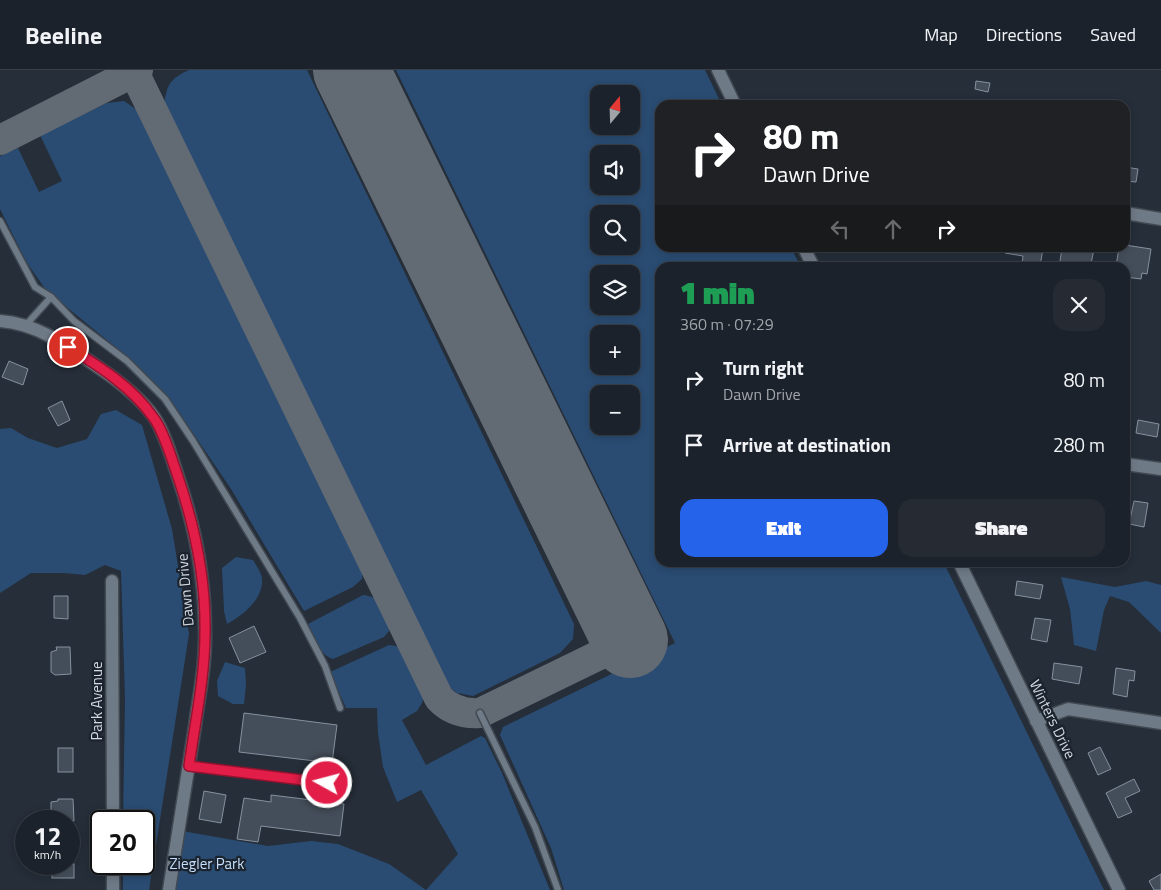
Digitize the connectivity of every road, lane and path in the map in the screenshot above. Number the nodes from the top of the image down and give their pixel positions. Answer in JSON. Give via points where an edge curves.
{"nodes":[{"id":1,"x":718,"y":70,"type":"edge"},
{"id":2,"x":733,"y":100,"type":"edge"},
{"id":3,"x":1130,"y":214,"type":"edge"},
{"id":4,"x":1161,"y":219,"type":"edge"},
{"id":5,"x":0,"y":221,"type":"edge"},
{"id":6,"x":51,"y":297,"type":"junction"},
{"id":7,"x":0,"y":321,"type":"edge"},
{"id":8,"x":25,"y":326,"type":"junction"},
{"id":9,"x":1130,"y":465,"type":"edge"},
{"id":10,"x":1161,"y":469,"type":"edge"},
{"id":11,"x":961,"y":567,"type":"edge"},
{"id":12,"x":112,"y":581,"type":"dead end"},
{"id":13,"x":340,"y":708,"type":"dead end"},
{"id":14,"x":480,"y":713,"type":"dead end"},
{"id":15,"x":1036,"y":721,"type":"junction"},
{"id":16,"x":1161,"y":723,"type":"edge"},
{"id":17,"x":189,"y":766,"type":"junction"},
{"id":18,"x":327,"y":783,"type":"dead end"},
{"id":19,"x":113,"y":810,"type":"edge"},
{"id":20,"x":113,"y":875,"type":"edge"},
{"id":21,"x":113,"y":890,"type":"edge"},
{"id":22,"x":169,"y":890,"type":"edge"},
{"id":23,"x":558,"y":890,"type":"edge"},
{"id":24,"x":1119,"y":890,"type":"edge"}],
"edges":[{"from":1,"to":2,"type":"street"},
{"from":3,"to":4,"type":"street"},
{"from":5,"to":6,"type":"lane","via":[[35,287]]},
{"from":6,"to":8,"type":"lane"},
{"from":6,"to":13,"type":"lane","via":[[74,321],[127,361],[165,399],[300,618],[325,666]]},
{"from":7,"to":8,"type":"street","name":"Dawn Drive"},
{"from":8,"to":17,"type":"street","name":"Dawn Drive","via":[[84,357],[134,396],[154,418],[170,454],[196,541],[203,588],[203,671]]},
{"from":9,"to":10,"type":"street"},
{"from":11,"to":15,"type":"street","name":"Winters Drive"},
{"from":12,"to":19,"type":"street","name":"Park Avenue"},
{"from":14,"to":23,"type":"lane","via":[[534,827]]},
{"from":15,"to":16,"type":"street","via":[[1068,710]]},
{"from":15,"to":24,"type":"street","name":"Winters Drive"},
{"from":17,"to":18,"type":"lane"},
{"from":17,"to":22,"type":"street","name":"Dawn Drive"},
{"from":20,"to":21,"type":"street"}]}
